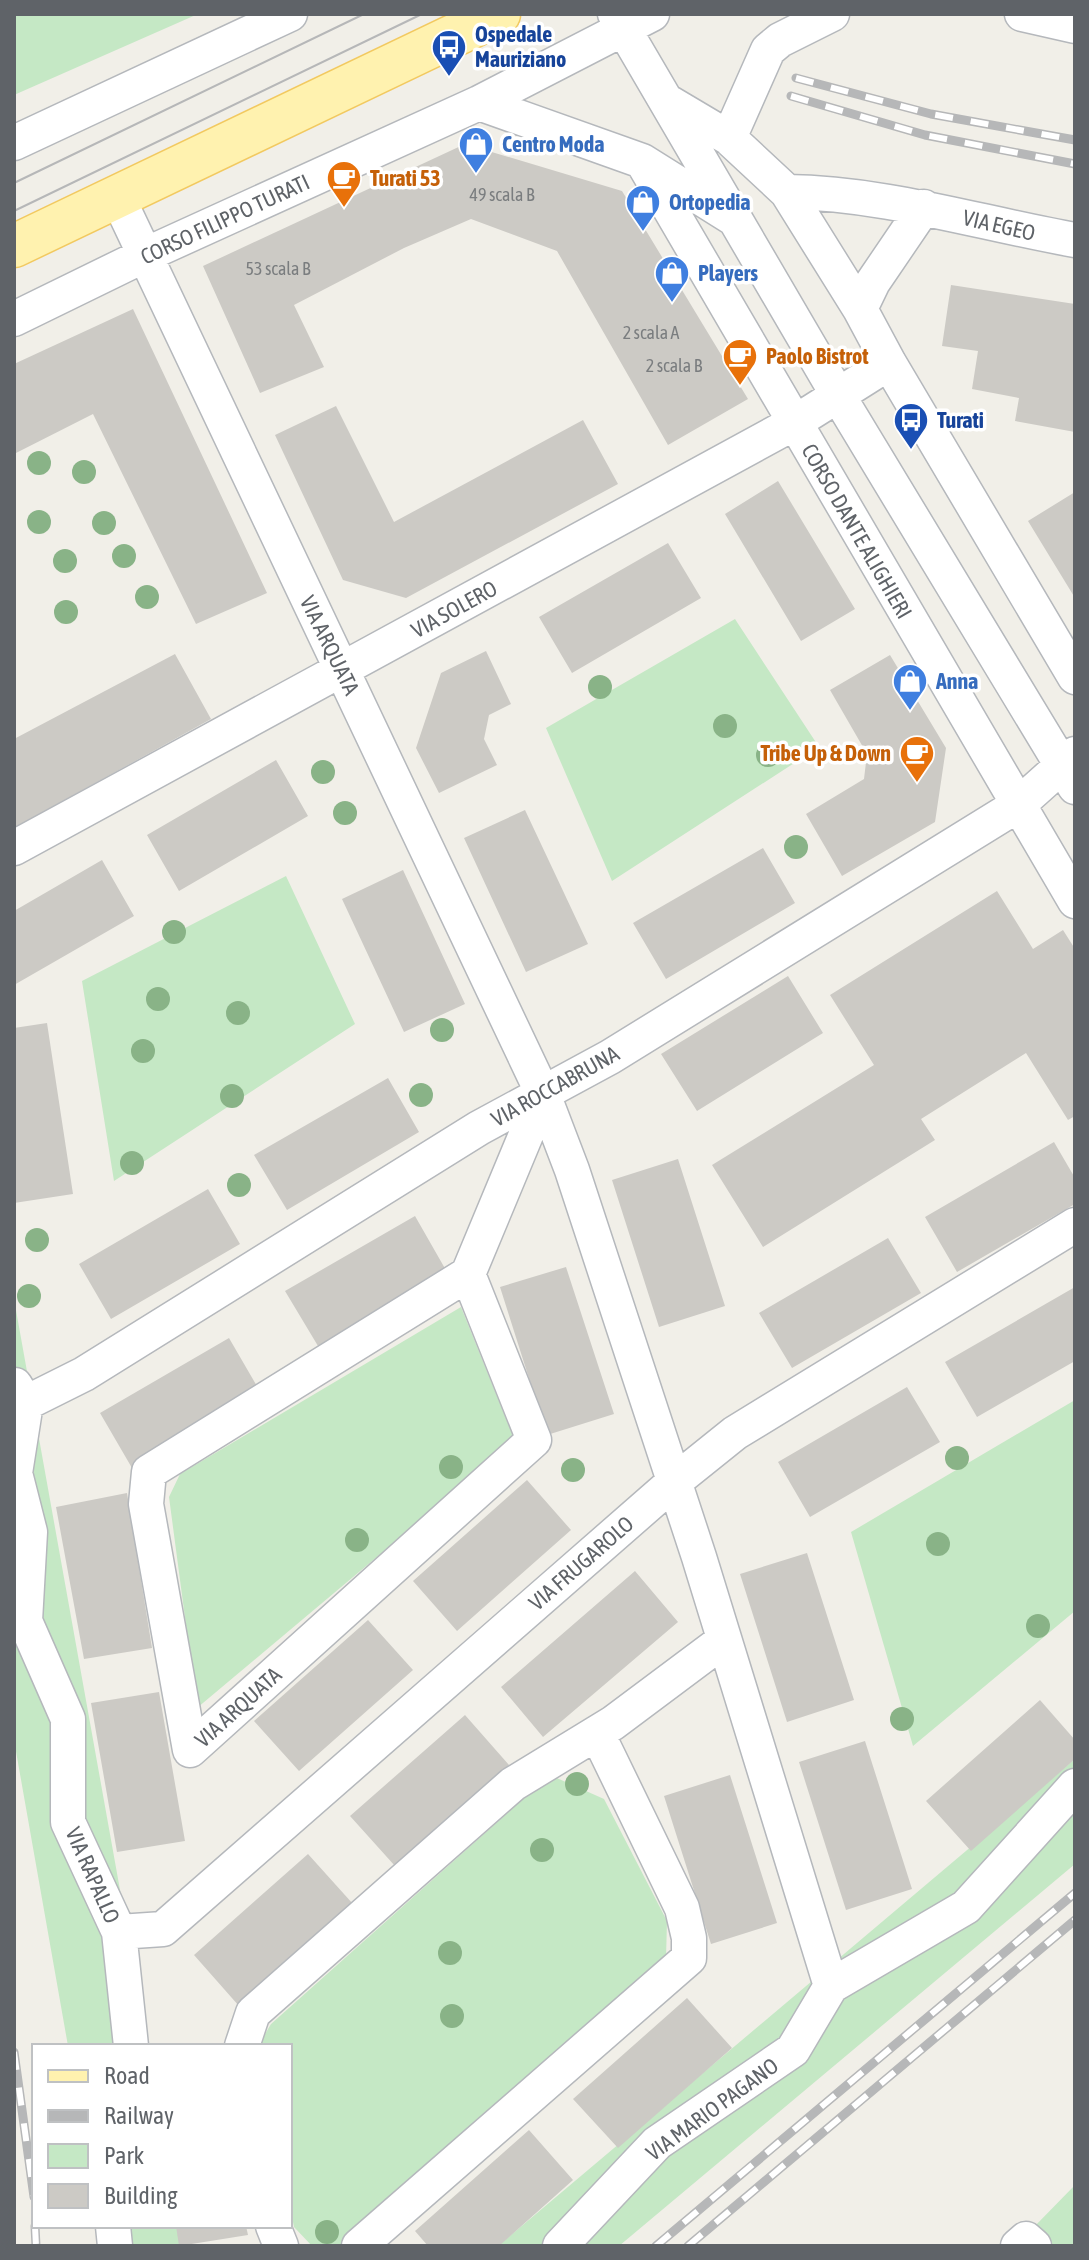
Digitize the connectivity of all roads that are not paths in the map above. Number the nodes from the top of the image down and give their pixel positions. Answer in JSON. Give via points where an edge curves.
{"nodes":[{"id":1,"x":290,"y":14,"type":"edge"},
{"id":2,"x":499,"y":14,"type":"edge"},
{"id":3,"x":832,"y":14,"type":"edge"},
{"id":4,"x":1022,"y":14,"type":"edge"},
{"id":5,"x":630,"y":19,"type":"edge"},
{"id":6,"x":1075,"y":26,"type":"edge"},
{"id":7,"x":666,"y":101,"type":"junction"},
{"id":8,"x":479,"y":103,"type":"junction"},
{"id":9,"x":729,"y":138,"type":"junction"},
{"id":10,"x":14,"y":143,"type":"edge"},
{"id":11,"x":642,"y":161,"type":"junction"},
{"id":12,"x":676,"y":182,"type":"junction"},
{"id":13,"x":787,"y":192,"type":"junction"},
{"id":14,"x":117,"y":196,"type":"junction"},
{"id":15,"x":924,"y":207,"type":"junction"},
{"id":16,"x":736,"y":220,"type":"junction"},
{"id":17,"x":682,"y":231,"type":"junction"},
{"id":18,"x":1075,"y":240,"type":"edge"},
{"id":19,"x":14,"y":246,"type":"edge"},
{"id":20,"x":145,"y":255,"type":"junction"},
{"id":21,"x":860,"y":309,"type":"junction"},
{"id":22,"x":14,"y":319,"type":"edge"},
{"id":23,"x":889,"y":363,"type":"junction"},
{"id":24,"x":839,"y":397,"type":"junction"},
{"id":25,"x":794,"y":423,"type":"junction"},
{"id":26,"x":343,"y":671,"type":"junction"},
{"id":27,"x":1075,"y":677,"type":"edge"},
{"id":28,"x":1071,"y":769,"type":"edge"},
{"id":29,"x":1018,"y":805,"type":"junction"},
{"id":30,"x":14,"y":848,"type":"edge"},
{"id":31,"x":1075,"y":901,"type":"edge"},
{"id":32,"x":543,"y":1094,"type":"junction"},
{"id":33,"x":1075,"y":1225,"type":"edge"},
{"id":34,"x":468,"y":1274,"type":"junction"},
{"id":35,"x":20,"y":1393,"type":"edge"},
{"id":36,"x":674,"y":1482,"type":"junction"},
{"id":37,"x":724,"y":1640,"type":"junction"},
{"id":38,"x":597,"y":1733,"type":"junction"},
{"id":39,"x":1075,"y":1786,"type":"edge"},
{"id":40,"x":119,"y":1932,"type":"junction"},
{"id":41,"x":831,"y":1986,"type":"junction"},
{"id":42,"x":131,"y":2044,"type":"edge"},
{"id":43,"x":243,"y":2044,"type":"edge"},
{"id":44,"x":359,"y":2246,"type":"edge"},
{"id":45,"x":560,"y":2246,"type":"edge"},
{"id":46,"x":1018,"y":2246,"type":"edge"},
{"id":47,"x":1034,"y":2246,"type":"edge"}],
"edges":[{"from":1,"to":10,"type":"street"},
{"from":2,"to":14,"type":"main road"},
{"from":3,"to":9,"type":"street","via":[[768,50]]},
{"from":4,"to":6,"type":"street"},
{"from":5,"to":7,"type":"street"},
{"from":5,"to":8,"type":"street","name":"CORSO FILIPPO TURATI"},
{"from":7,"to":9,"type":"street"},
{"from":7,"to":12,"type":"street"},
{"from":7,"to":16,"type":"street"},
{"from":8,"to":11,"type":"street"},
{"from":8,"to":20,"type":"street","name":"CORSO FILIPPO TURATI"},
{"from":9,"to":13,"type":"street"},
{"from":11,"to":12,"type":"street"},
{"from":11,"to":17,"type":"street","name":"CORSO DANTE ALIGHIERI"},
{"from":12,"to":16,"type":"street"},
{"from":12,"to":17,"type":"street"},
{"from":13,"to":15,"type":"street","name":"VIA EGEO"},
{"from":13,"to":21,"type":"street"},
{"from":14,"to":19,"type":"main road"},
{"from":14,"to":20,"type":"street","name":"VIA ARQUATA"},
{"from":15,"to":18,"type":"street","name":"VIA EGEO"},
{"from":15,"to":21,"type":"street"},
{"from":16,"to":24,"type":"street"},
{"from":17,"to":25,"type":"street","name":"CORSO DANTE ALIGHIERI"},
{"from":20,"to":22,"type":"street","name":"CORSO FILIPPO TURATI"},
{"from":20,"to":26,"type":"street","name":"VIA ARQUATA"},
{"from":21,"to":23,"type":"street"},
{"from":23,"to":24,"type":"street","name":"VIA SOLERO"},
{"from":23,"to":27,"type":"street"},
{"from":24,"to":25,"type":"street","name":"VIA SOLERO"},
{"from":24,"to":28,"type":"street"},
{"from":25,"to":26,"type":"street","name":"VIA SOLERO"},
{"from":25,"to":29,"type":"street","name":"CORSO DANTE ALIGHIERI"},
{"from":26,"to":30,"type":"street","name":"VIA SOLERO"},
{"from":26,"to":32,"type":"street","name":"VIA ARQUATA"},
{"from":28,"to":29,"type":"street","name":"VIA ROCCABRUNA"},
{"from":29,"to":31,"type":"street","name":"CORSO DANTE ALIGHIERI"},
{"from":29,"to":32,"type":"street","name":"VIA ROCCABRUNA"},
{"from":32,"to":34,"type":"street"},
{"from":32,"to":35,"type":"street","name":"VIA ROCCABRUNA","via":[[479,1128],[84,1374]]},
{"from":32,"to":36,"type":"street","name":"VIA ARQUATA"},
{"from":33,"to":36,"type":"street","name":"VIA FRUGAROLO","via":[[735,1433]]},
{"from":34,"to":34,"type":"street","name":"VIA ARQUATA","via":[[149,1472],[146,1504],[190,1750],[534,1440]]},
{"from":35,"to":40,"type":"street","name":"VIA RAPALLO","via":[[15,1473],[30,1532],[25,1621],[68,1719],[68,1822]]},
{"from":36,"to":37,"type":"street","name":"VIA ARQUATA"},
{"from":36,"to":40,"type":"street","name":"VIA FRUGAROLO","via":[[163,1929]]},
{"from":37,"to":38,"type":"street"},
{"from":37,"to":41,"type":"street","name":"VIA ARQUATA"},
{"from":38,"to":43,"type":"street","via":[[513,1784],[276,1992],[253,2013]]},
{"from":38,"to":44,"type":"street","via":[[682,1908],[689,1958]]},
{"from":39,"to":41,"type":"street","name":"VIA MARIO PAGANO","via":[[966,1907]]},
{"from":40,"to":42,"type":"street","name":"VIA RAPALLO"},
{"from":41,"to":45,"type":"street","name":"VIA MARIO PAGANO","via":[[793,2050],[657,2143]]},
{"from":46,"to":47,"type":"street","via":[[1026,2239]]}]}
